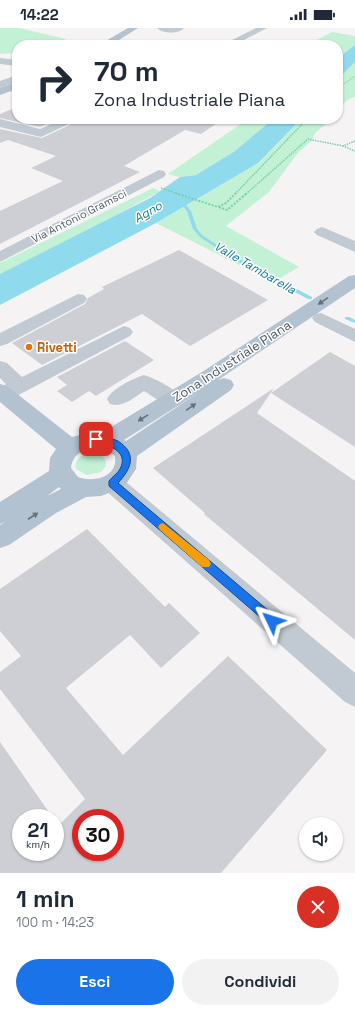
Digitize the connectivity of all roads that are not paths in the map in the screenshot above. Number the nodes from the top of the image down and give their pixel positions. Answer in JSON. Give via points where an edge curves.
{"nodes":[{"id":1,"x":134,"y":28,"type":"edge"},
{"id":2,"x":161,"y":28,"type":"edge"},
{"id":3,"x":180,"y":28,"type":"edge"},
{"id":4,"x":263,"y":28,"type":"edge"},
{"id":5,"x":113,"y":40,"type":"edge"},
{"id":6,"x":238,"y":40,"type":"edge"},
{"id":7,"x":0,"y":56,"type":"edge"},
{"id":8,"x":12,"y":56,"type":"edge"},
{"id":9,"x":0,"y":61,"type":"edge"},
{"id":10,"x":12,"y":62,"type":"edge"},
{"id":11,"x":12,"y":80,"type":"edge"},
{"id":12,"x":0,"y":85,"type":"edge"},
{"id":13,"x":12,"y":87,"type":"edge"},
{"id":14,"x":0,"y":92,"type":"edge"},
{"id":15,"x":0,"y":123,"type":"edge"},
{"id":16,"x":60,"y":124,"type":"edge"},
{"id":17,"x":157,"y":180,"type":"road end"},
{"id":18,"x":322,"y":232,"type":"dead end"},
{"id":19,"x":355,"y":247,"type":"edge"},
{"id":20,"x":0,"y":257,"type":"edge"},
{"id":21,"x":355,"y":280,"type":"edge"},
{"id":22,"x":355,"y":295,"type":"edge"},
{"id":23,"x":78,"y":299,"type":"dead end"},
{"id":24,"x":321,"y":318,"type":"junction"},
{"id":25,"x":124,"y":332,"type":"dead end"},
{"id":26,"x":355,"y":336,"type":"edge"},
{"id":27,"x":0,"y":340,"type":"edge"},
{"id":28,"x":0,"y":367,"type":"edge"},
{"id":29,"x":8,"y":390,"type":"edge"},
{"id":30,"x":117,"y":400,"type":"dead end"},
{"id":31,"x":173,"y":400,"type":"junction"},
{"id":32,"x":107,"y":440,"type":"junction"},
{"id":33,"x":69,"y":447,"type":"junction"},
{"id":34,"x":124,"y":453,"type":"junction"},
{"id":35,"x":62,"y":475,"type":"junction"},
{"id":36,"x":112,"y":483,"type":"junction"},
{"id":37,"x":82,"y":488,"type":"junction"},
{"id":38,"x":0,"y":514,"type":"edge"},
{"id":39,"x":0,"y":538,"type":"edge"},
{"id":40,"x":355,"y":692,"type":"edge"}],
"edges":[{"from":1,"to":5,"type":"main road"},
{"from":2,"to":3,"type":"street"},
{"from":4,"to":6,"type":"street"},
{"from":7,"to":8,"type":"street"},
{"from":9,"to":10,"type":"street"},
{"from":11,"to":12,"type":"street"},
{"from":13,"to":14,"type":"main road"},
{"from":15,"to":16,"type":"street","via":[[41,133]]},
{"from":17,"to":20,"type":"street","name":"Via Antonio Gramsci"},
{"from":18,"to":19,"type":"street"},
{"from":21,"to":31,"type":"main road","name":"Zona Industriale Piana","one_way":true},
{"from":22,"to":24,"type":"main road","name":"Zona Industriale Piana"},
{"from":23,"to":27,"type":"street"},
{"from":24,"to":26,"type":"street"},
{"from":34,"to":24,"type":"main road","name":"Zona Industriale Piana","one_way":true},
{"from":25,"to":29,"type":"street"},
{"from":28,"to":29,"type":"street"},
{"from":29,"to":33,"type":"main road"},
{"from":30,"to":31,"type":"street","via":[[144,382]]},
{"from":31,"to":32,"type":"main road","name":"Zona Industriale Piana","one_way":true},
{"from":32,"to":33,"type":"main road","via":[[86,440]]},
{"from":32,"to":34,"type":"main road"},
{"from":33,"to":35,"type":"main road","via":[[60,462]]},
{"from":34,"to":36,"type":"main road","via":[[124,470]]},
{"from":35,"to":37,"type":"main road","via":[[73,485]]},
{"from":35,"to":38,"type":"main road"},
{"from":36,"to":37,"type":"main road","via":[[101,487]]},
{"from":36,"to":40,"type":"street"},
{"from":39,"to":37,"type":"main road","one_way":true,"via":[[48,506]]}]}
